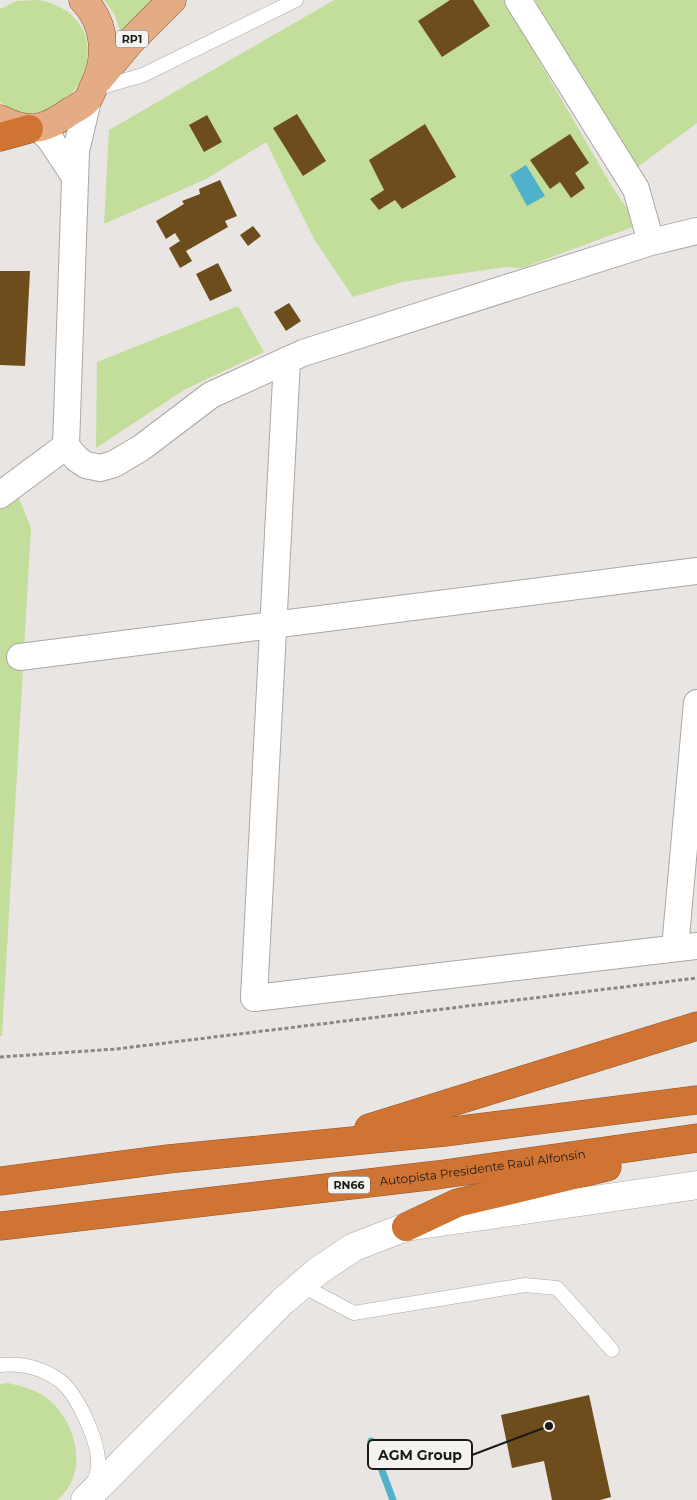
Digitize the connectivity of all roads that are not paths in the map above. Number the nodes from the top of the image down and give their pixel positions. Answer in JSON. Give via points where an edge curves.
{"nodes":[{"id":1,"x":83,"y":0,"type":"edge"},
{"id":2,"x":172,"y":0,"type":"edge"},
{"id":3,"x":296,"y":0,"type":"edge"},
{"id":4,"x":518,"y":0,"type":"edge"},
{"id":5,"x":92,"y":91,"type":"junction"},
{"id":6,"x":0,"y":119,"type":"edge"},
{"id":7,"x":34,"y":128,"type":"junction"},
{"id":8,"x":0,"y":137,"type":"edge"},
{"id":9,"x":75,"y":177,"type":"junction"},
{"id":10,"x":697,"y":231,"type":"edge"},
{"id":11,"x":651,"y":242,"type":"junction"},
{"id":12,"x":287,"y":360,"type":"junction"},
{"id":13,"x":66,"y":446,"type":"junction"},
{"id":14,"x":0,"y":495,"type":"edge"},
{"id":15,"x":697,"y":572,"type":"edge"},
{"id":16,"x":273,"y":625,"type":"junction"},
{"id":17,"x":20,"y":657,"type":"dead end"},
{"id":18,"x":697,"y":703,"type":"edge"},
{"id":19,"x":686,"y":947,"type":"edge"},
{"id":20,"x":697,"y":1026,"type":"edge"},
{"id":21,"x":697,"y":1100,"type":"edge"},
{"id":22,"x":689,"y":1139,"type":"edge"},
{"id":23,"x":313,"y":1146,"type":"junction"},
{"id":24,"x":0,"y":1181,"type":"edge"},
{"id":25,"x":697,"y":1185,"type":"edge"},
{"id":26,"x":0,"y":1226,"type":"edge"},
{"id":27,"x":406,"y":1227,"type":"junction"},
{"id":28,"x":301,"y":1285,"type":"junction"},
{"id":29,"x":612,"y":1350,"type":"dead end"},
{"id":30,"x":0,"y":1365,"type":"edge"},
{"id":31,"x":88,"y":1496,"type":"edge"}],
"edges":[{"from":1,"to":5,"type":"main road","via":[[98,22],[103,45],[102,68]]},
{"from":2,"to":5,"type":"main road","number":"RP1","via":[[131,41]]},
{"from":3,"to":5,"type":"lane","via":[[143,75]]},
{"from":4,"to":11,"type":"street","via":[[636,189]]},
{"from":5,"to":7,"type":"main road","via":[[58,120]]},
{"from":5,"to":9,"type":"street","via":[[76,151]]},
{"from":6,"to":7,"type":"main road","via":[[12,125]]},
{"from":7,"to":8,"type":"highway"},
{"from":7,"to":9,"type":"street","via":[[50,138]]},
{"from":9,"to":13,"type":"street"},
{"from":10,"to":11,"type":"street"},
{"from":11,"to":12,"type":"street"},
{"from":12,"to":13,"type":"street","via":[[210,395],[141,448],[114,464],[100,468],[86,465]]},
{"from":12,"to":16,"type":"street"},
{"from":13,"to":14,"type":"street"},
{"from":15,"to":16,"type":"street"},
{"from":16,"to":17,"type":"street"},
{"from":16,"to":19,"type":"street","via":[[254,998]]},
{"from":18,"to":19,"type":"street"},
{"from":20,"to":23,"type":"highway"},
{"from":21,"to":23,"type":"highway"},
{"from":22,"to":26,"type":"highway","name":"Autopista Presidente Raúl Alfonsín","number":"RN66","via":[[437,1175]]},
{"from":22,"to":27,"type":"highway","via":[[618,1164],[457,1203]]},
{"from":23,"to":24,"type":"highway","via":[[168,1159]]},
{"from":25,"to":27,"type":"street"},
{"from":27,"to":28,"type":"street","via":[[354,1247]]},
{"from":28,"to":29,"type":"lane","via":[[354,1314],[525,1285],[557,1288]]},
{"from":28,"to":31,"type":"street"},
{"from":30,"to":31,"type":"lane","via":[[36,1368],[60,1381],[82,1410],[95,1439],[98,1466]]}]}
